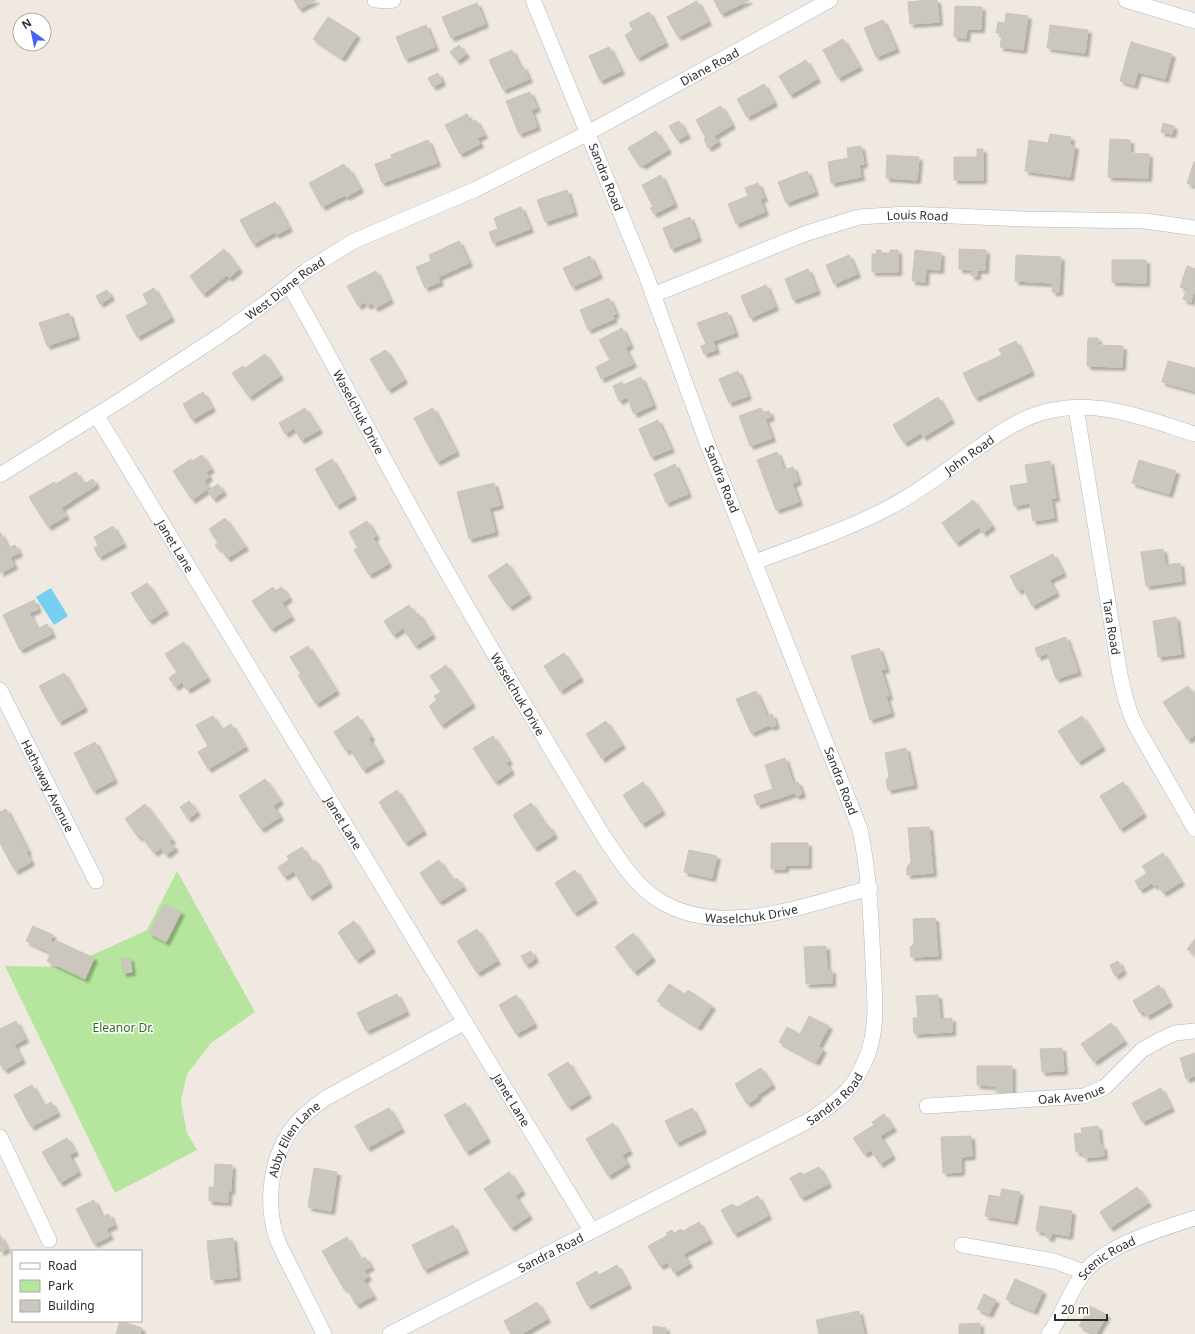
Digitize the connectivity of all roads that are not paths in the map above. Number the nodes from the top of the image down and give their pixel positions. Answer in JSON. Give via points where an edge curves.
{"nodes":[{"id":1,"x":375,"y":0,"type":"edge"},
{"id":2,"x":393,"y":0,"type":"edge"},
{"id":3,"x":532,"y":0,"type":"edge"},
{"id":4,"x":830,"y":0,"type":"edge"},
{"id":5,"x":1126,"y":0,"type":"edge"},
{"id":6,"x":1195,"y":20,"type":"edge"},
{"id":7,"x":588,"y":133,"type":"junction"},
{"id":8,"x":1195,"y":228,"type":"edge"},
{"id":9,"x":289,"y":284,"type":"junction"},
{"id":10,"x":653,"y":295,"type":"junction"},
{"id":11,"x":1076,"y":408,"type":"junction"},
{"id":12,"x":97,"y":416,"type":"junction"},
{"id":13,"x":1195,"y":434,"type":"edge"},
{"id":14,"x":0,"y":475,"type":"edge"},
{"id":15,"x":755,"y":562,"type":"junction"},
{"id":16,"x":0,"y":690,"type":"edge"},
{"id":17,"x":1195,"y":829,"type":"edge"},
{"id":18,"x":96,"y":881,"type":"dead end"},
{"id":19,"x":870,"y":888,"type":"junction"},
{"id":20,"x":465,"y":1022,"type":"junction"},
{"id":21,"x":1195,"y":1031,"type":"edge"},
{"id":22,"x":927,"y":1106,"type":"dead end"},
{"id":23,"x":0,"y":1137,"type":"edge"},
{"id":24,"x":1195,"y":1218,"type":"edge"},
{"id":25,"x":591,"y":1230,"type":"junction"},
{"id":26,"x":49,"y":1240,"type":"dead end"},
{"id":27,"x":962,"y":1245,"type":"dead end"},
{"id":28,"x":1084,"y":1272,"type":"junction"},
{"id":29,"x":324,"y":1334,"type":"edge"},
{"id":30,"x":390,"y":1334,"type":"edge"},
{"id":31,"x":1049,"y":1334,"type":"edge"}],
"edges":[{"from":1,"to":2,"type":"street"},
{"from":3,"to":7,"type":"street","name":"Sandra Road"},
{"from":4,"to":7,"type":"street","name":"Diane Road"},
{"from":5,"to":6,"type":"street"},
{"from":7,"to":9,"type":"street","name":"West Diane Road","via":[[474,190],[354,241]]},
{"from":7,"to":10,"type":"street","name":"Sandra Road"},
{"from":8,"to":10,"type":"street","name":"Louis Road","via":[[1145,221],[907,214],[859,217],[807,232]]},
{"from":9,"to":12,"type":"street","name":"West Diane Road","via":[[222,334]]},
{"from":9,"to":19,"type":"street","name":"Waselchuk Drive","via":[[458,592],[604,837],[642,887],[674,909],[712,918],[778,913]]},
{"from":10,"to":15,"type":"street","name":"Sandra Road","via":[[706,440]]},
{"from":11,"to":13,"type":"street","name":"John Road","via":[[1114,411]]},
{"from":11,"to":15,"type":"street","name":"John Road","via":[[1053,410],[1032,416],[992,438],[915,493],[889,508]]},
{"from":11,"to":17,"type":"street","name":"Tara Road","via":[[1124,694],[1137,728]]},
{"from":12,"to":14,"type":"street","name":"West Diane Road"},
{"from":12,"to":20,"type":"street","name":"Janet Lane"},
{"from":15,"to":19,"type":"street","name":"Sandra Road","via":[[860,829]]},
{"from":16,"to":18,"type":"street","name":"Hathaway Avenue"},
{"from":19,"to":25,"type":"street","name":"Sandra Road","via":[[874,1022],[870,1047],[854,1082],[841,1096],[810,1120]]},
{"from":20,"to":25,"type":"street","name":"Janet Lane"},
{"from":20,"to":29,"type":"street","name":"Abby Ellen Lane","via":[[326,1098],[307,1112],[294,1126],[284,1143],[276,1164],[270,1200],[276,1237]]},
{"from":21,"to":22,"type":"street","name":"Oak Avenue","via":[[1175,1033],[1142,1050],[1105,1087],[1084,1096]]},
{"from":23,"to":26,"type":"street"},
{"from":24,"to":28,"type":"street","name":"Scenic Road","via":[[1107,1252]]},
{"from":25,"to":30,"type":"street","name":"Sandra Road"},
{"from":27,"to":28,"type":"street","via":[[1054,1261]]},
{"from":28,"to":31,"type":"street","name":"Scenic Road"}]}
